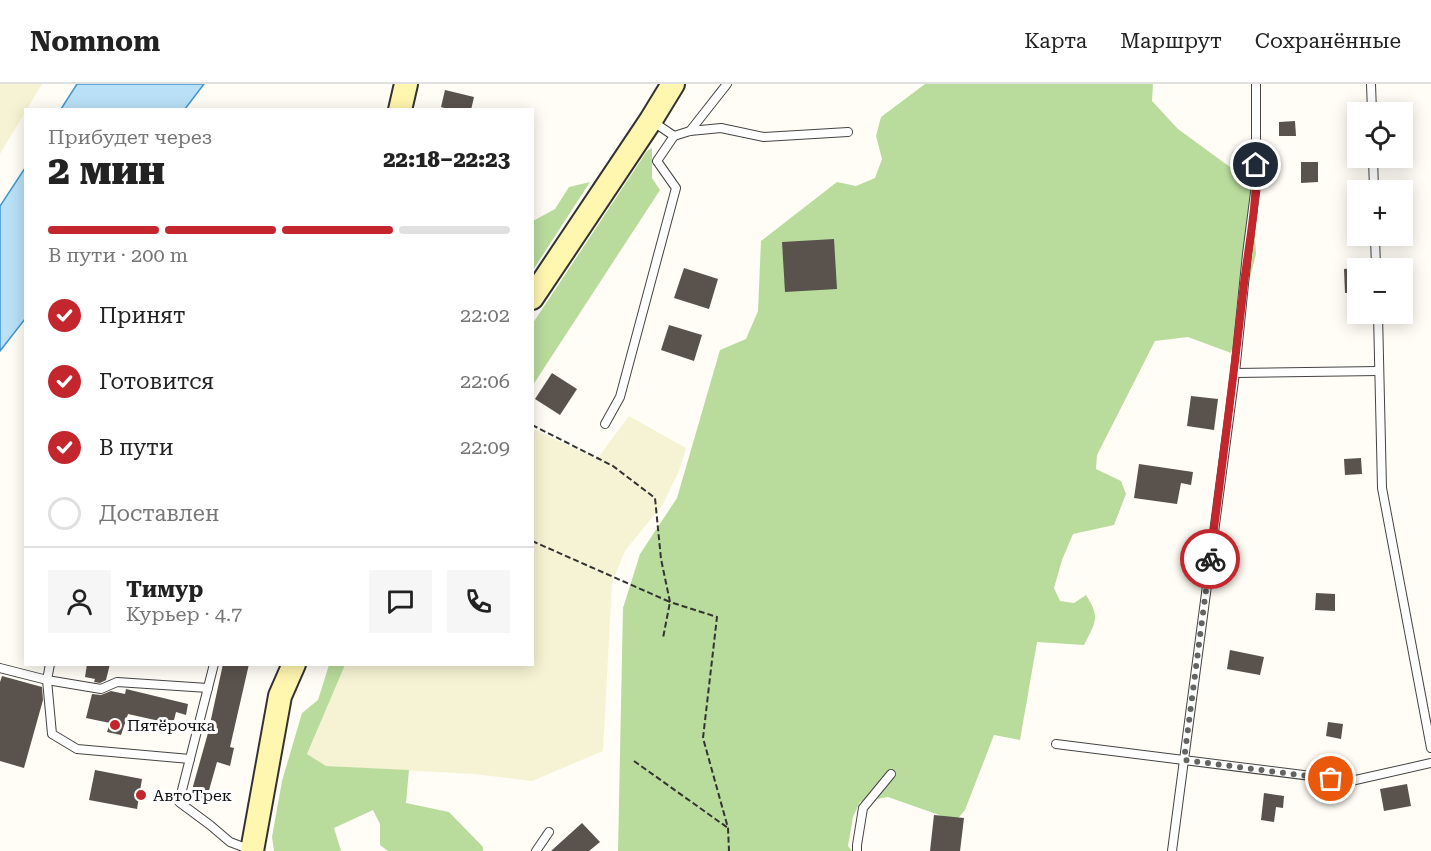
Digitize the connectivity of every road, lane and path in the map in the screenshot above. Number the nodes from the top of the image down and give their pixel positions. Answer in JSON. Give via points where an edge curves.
{"nodes":[{"id":1,"x":406,"y":84,"type":"edge"},
{"id":2,"x":673,"y":84,"type":"edge"},
{"id":3,"x":727,"y":84,"type":"edge"},
{"id":4,"x":1256,"y":84,"type":"edge"},
{"id":5,"x":1371,"y":84,"type":"edge"},
{"id":6,"x":1372,"y":102,"type":"edge"},
{"id":7,"x":400,"y":108,"type":"edge"},
{"id":8,"x":651,"y":120,"type":"junction"},
{"id":9,"x":690,"y":132,"type":"junction"},
{"id":10,"x":848,"y":132,"type":"dead end"},
{"id":11,"x":674,"y":136,"type":"junction"},
{"id":12,"x":534,"y":295,"type":"edge"},
{"id":13,"x":1378,"y":324,"type":"edge"},
{"id":14,"x":1379,"y":371,"type":"junction"},
{"id":15,"x":1235,"y":373,"type":"junction"},
{"id":16,"x":605,"y":424,"type":"dead end"},
{"id":17,"x":534,"y":426,"type":"edge"},
{"id":18,"x":534,"y":542,"type":"edge"},
{"id":19,"x":670,"y":602,"type":"junction"},
{"id":20,"x":663,"y":638,"type":"dead end"},
{"id":21,"x":50,"y":666,"type":"edge"},
{"id":22,"x":214,"y":666,"type":"edge"},
{"id":23,"x":285,"y":666,"type":"edge"},
{"id":24,"x":293,"y":666,"type":"edge"},
{"id":25,"x":0,"y":668,"type":"edge"},
{"id":26,"x":46,"y":680,"type":"junction"},
{"id":27,"x":208,"y":688,"type":"junction"},
{"id":28,"x":280,"y":696,"type":"junction"},
{"id":29,"x":1056,"y":744,"type":"dead end"},
{"id":30,"x":1431,"y":748,"type":"edge"},
{"id":31,"x":190,"y":759,"type":"junction"},
{"id":32,"x":1184,"y":760,"type":"junction"},
{"id":33,"x":633,"y":761,"type":"dead end"},
{"id":34,"x":1431,"y":763,"type":"edge"},
{"id":35,"x":891,"y":774,"type":"dead end"},
{"id":36,"x":728,"y":828,"type":"junction"},
{"id":37,"x":549,"y":832,"type":"dead end"},
{"id":38,"x":252,"y":851,"type":"edge"},
{"id":39,"x":536,"y":851,"type":"edge"},
{"id":40,"x":729,"y":851,"type":"edge"},
{"id":41,"x":857,"y":851,"type":"edge"},
{"id":42,"x":1172,"y":851,"type":"edge"}],
"edges":[{"from":1,"to":7,"type":"main road"},
{"from":2,"to":8,"type":"main road"},
{"from":3,"to":9,"type":"lane"},
{"from":4,"to":15,"type":"lane","via":[[1256,185]]},
{"from":5,"to":6,"type":"lane"},
{"from":8,"to":11,"type":"lane"},
{"from":8,"to":12,"type":"main road"},
{"from":9,"to":10,"type":"lane","via":[[721,128],[764,137]]},
{"from":9,"to":11,"type":"lane"},
{"from":11,"to":16,"type":"lane","via":[[657,161],[676,188],[620,398]]},
{"from":13,"to":14,"type":"lane"},
{"from":14,"to":15,"type":"lane"},
{"from":14,"to":30,"type":"lane","via":[[1382,488]]},
{"from":15,"to":32,"type":"lane"},
{"from":17,"to":19,"type":"path","via":[[613,466],[655,498]]},
{"from":18,"to":19,"type":"path"},
{"from":19,"to":20,"type":"path"},
{"from":19,"to":36,"type":"path","via":[[717,616],[703,738]]},
{"from":21,"to":26,"type":"lane"},
{"from":22,"to":27,"type":"lane"},
{"from":23,"to":28,"type":"main road"},
{"from":24,"to":28,"type":"main road"},
{"from":25,"to":26,"type":"lane"},
{"from":26,"to":27,"type":"lane","via":[[101,689],[117,682]]},
{"from":26,"to":31,"type":"lane","via":[[52,734],[76,748]]},
{"from":27,"to":31,"type":"lane"},
{"from":28,"to":38,"type":"main road"},
{"from":29,"to":32,"type":"lane"},
{"from":31,"to":38,"type":"lane","via":[[179,802],[230,842]]},
{"from":32,"to":34,"type":"lane","via":[[1351,781]]},
{"from":32,"to":42,"type":"lane"},
{"from":33,"to":36,"type":"path"},
{"from":35,"to":41,"type":"lane","via":[[863,808]]},
{"from":36,"to":40,"type":"path"},
{"from":37,"to":39,"type":"lane"}]}
